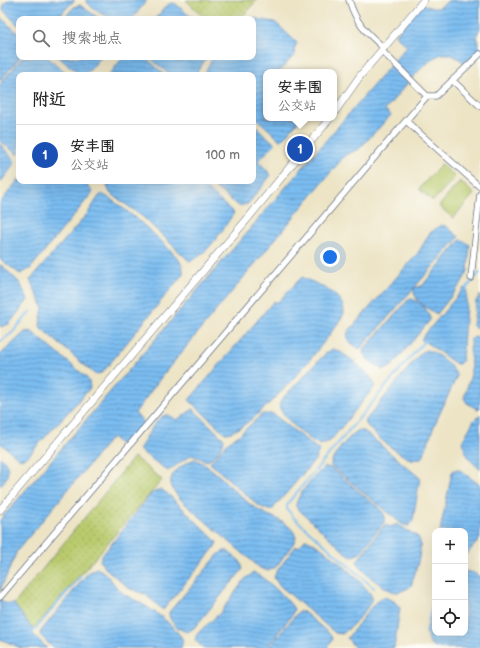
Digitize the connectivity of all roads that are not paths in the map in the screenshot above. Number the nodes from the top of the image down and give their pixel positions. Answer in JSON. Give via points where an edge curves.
{"nodes":[{"id":1,"x":349,"y":0,"type":"edge"},
{"id":2,"x":424,"y":0,"type":"edge"},
{"id":3,"x":383,"y":49,"type":"junction"},
{"id":4,"x":480,"y":54,"type":"edge"},
{"id":5,"x":452,"y":80,"type":"junction"},
{"id":6,"x":427,"y":96,"type":"junction"},
{"id":7,"x":480,"y":106,"type":"edge"},
{"id":8,"x":337,"y":109,"type":"edge"},
{"id":9,"x":328,"y":121,"type":"edge"},
{"id":10,"x":406,"y":121,"type":"junction"},
{"id":11,"x":480,"y":187,"type":"edge"},
{"id":12,"x":480,"y":194,"type":"edge"},
{"id":13,"x":471,"y":278,"type":"dead end"},
{"id":14,"x":0,"y":510,"type":"edge"},
{"id":15,"x":0,"y":596,"type":"edge"}],
"edges":[{"from":1,"to":3,"type":"street","via":[[360,26]]},
{"from":2,"to":3,"type":"street"},
{"from":3,"to":6,"type":"street"},
{"from":3,"to":8,"type":"street"},
{"from":4,"to":5,"type":"street"},
{"from":5,"to":6,"type":"street","via":[[436,96]]},
{"from":5,"to":7,"type":"street"},
{"from":6,"to":10,"type":"street"},
{"from":9,"to":14,"type":"street","via":[[249,218]]},
{"from":10,"to":11,"type":"street"},
{"from":10,"to":15,"type":"street"},
{"from":12,"to":13,"type":"street"}]}
